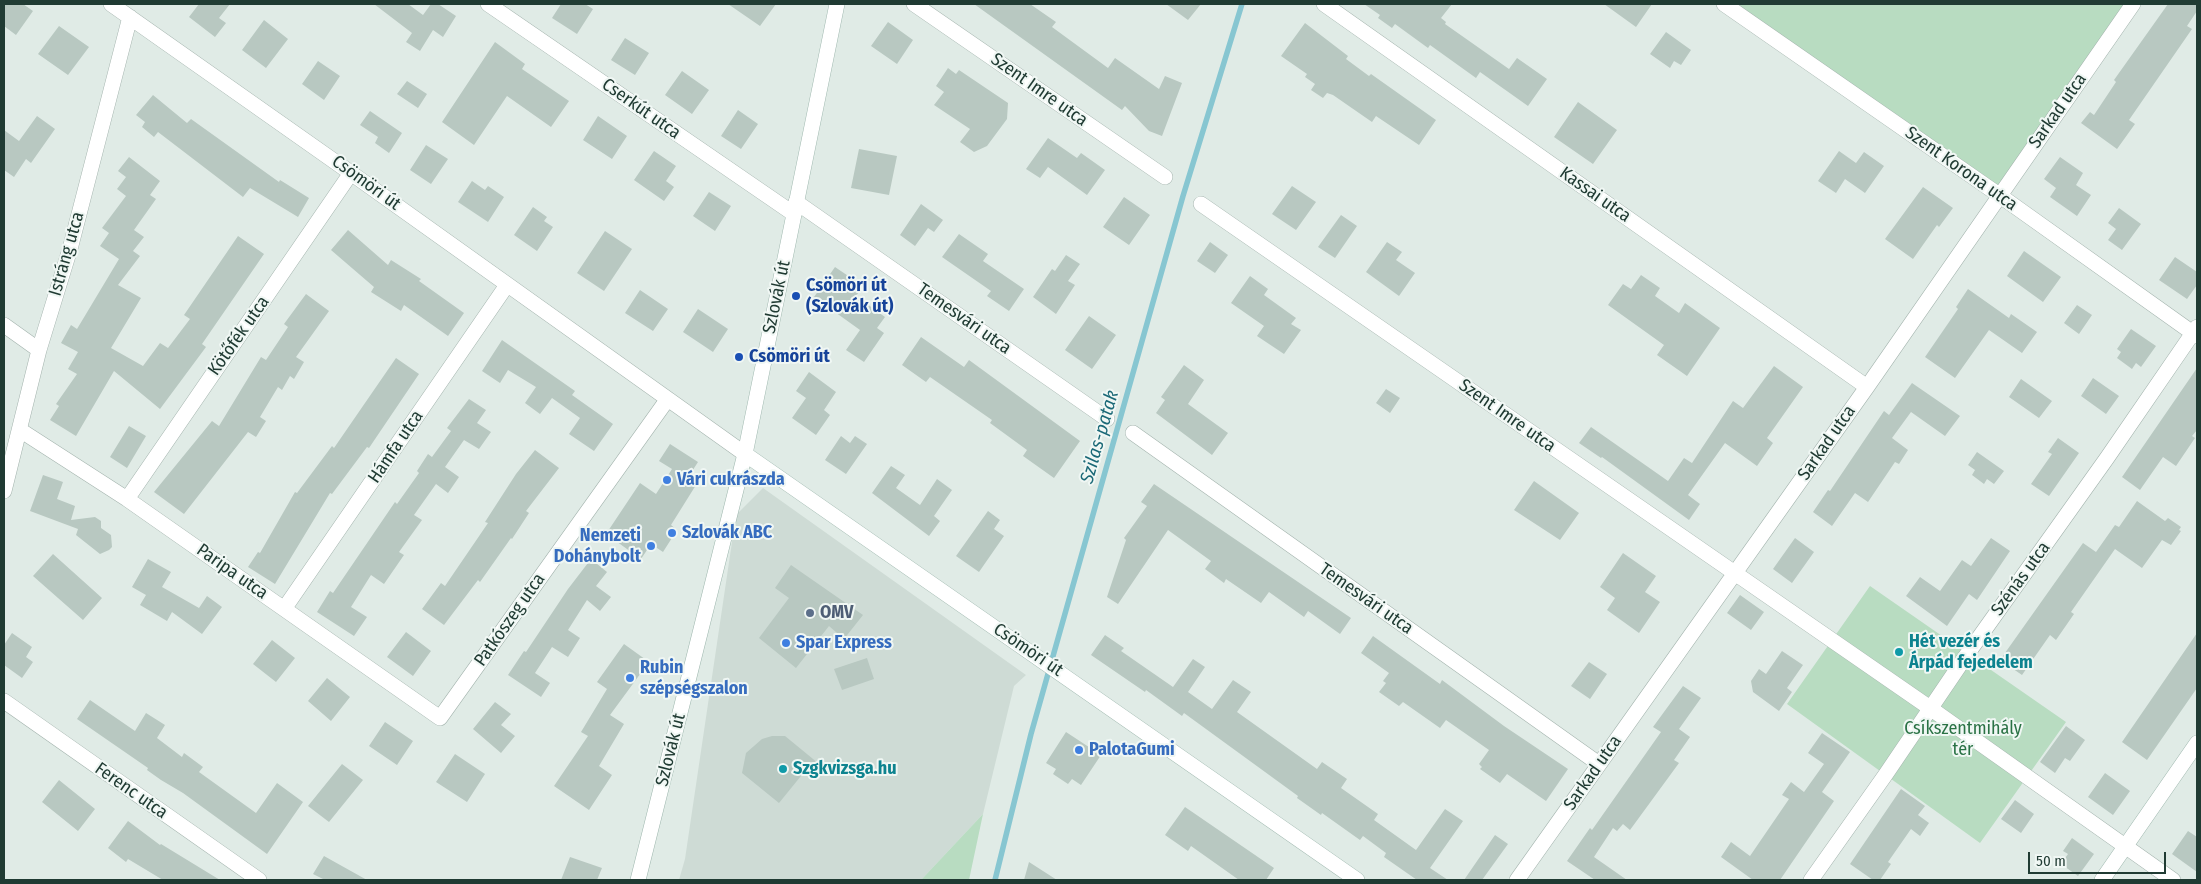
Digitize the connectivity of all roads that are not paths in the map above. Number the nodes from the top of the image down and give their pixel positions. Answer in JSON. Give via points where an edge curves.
{"nodes":[{"id":1,"x":111,"y":4,"type":"edge"},
{"id":2,"x":488,"y":4,"type":"edge"},
{"id":3,"x":837,"y":4,"type":"edge"},
{"id":4,"x":914,"y":4,"type":"edge"},
{"id":5,"x":1324,"y":4,"type":"edge"},
{"id":6,"x":1724,"y":4,"type":"edge"},
{"id":7,"x":2133,"y":4,"type":"edge"},
{"id":8,"x":130,"y":17,"type":"junction"},
{"id":9,"x":352,"y":172,"type":"junction"},
{"id":10,"x":1165,"y":177,"type":"dead end"},
{"id":11,"x":1999,"y":195,"type":"junction"},
{"id":12,"x":1201,"y":204,"type":"dead end"},
{"id":13,"x":795,"y":208,"type":"junction"},
{"id":14,"x":507,"y":285,"type":"junction"},
{"id":15,"x":4,"y":325,"type":"edge"},
{"id":16,"x":2196,"y":332,"type":"edge"},
{"id":17,"x":39,"y":350,"type":"junction"},
{"id":18,"x":1867,"y":387,"type":"junction"},
{"id":19,"x":667,"y":400,"type":"junction"},
{"id":20,"x":1107,"y":418,"type":"dead end"},
{"id":21,"x":20,"y":430,"type":"junction"},
{"id":22,"x":1133,"y":433,"type":"dead end"},
{"id":23,"x":745,"y":454,"type":"junction"},
{"id":24,"x":4,"y":490,"type":"edge"},
{"id":25,"x":127,"y":499,"type":"junction"},
{"id":26,"x":1734,"y":573,"type":"junction"},
{"id":27,"x":284,"y":609,"type":"junction"},
{"id":28,"x":4,"y":701,"type":"edge"},
{"id":29,"x":1930,"y":708,"type":"junction"},
{"id":30,"x":440,"y":718,"type":"joint"},
{"id":31,"x":2197,"y":743,"type":"edge"},
{"id":32,"x":1599,"y":764,"type":"junction"},
{"id":33,"x":2125,"y":847,"type":"junction"},
{"id":34,"x":259,"y":880,"type":"edge"},
{"id":35,"x":638,"y":880,"type":"edge"},
{"id":36,"x":1357,"y":880,"type":"edge"},
{"id":37,"x":1518,"y":880,"type":"edge"},
{"id":38,"x":1811,"y":880,"type":"edge"},
{"id":39,"x":2102,"y":880,"type":"edge"},
{"id":40,"x":2173,"y":880,"type":"edge"}],
"edges":[{"from":1,"to":8,"type":"street","name":"Csömöri út"},
{"from":2,"to":13,"type":"street","name":"Cserkút utca"},
{"from":3,"to":13,"type":"street","name":"Szlovák út"},
{"from":4,"to":10,"type":"street","name":"Szent Imre utca"},
{"from":5,"to":18,"type":"street","name":"Kassai utca"},
{"from":6,"to":11,"type":"street","name":"Szent Korona utca"},
{"from":7,"to":11,"type":"street","name":"Sarkad utca"},
{"from":8,"to":9,"type":"street","name":"Csömöri út"},
{"from":8,"to":17,"type":"street","name":"Istráng utca","via":[[70,249]]},
{"from":9,"to":14,"type":"street","name":"Csömöri út"},
{"from":9,"to":25,"type":"street","name":"Kötőfék utca"},
{"from":11,"to":16,"type":"street","name":"Szent Korona utca"},
{"from":11,"to":18,"type":"street","name":"Sarkad utca"},
{"from":12,"to":26,"type":"street","name":"Szent Imre utca"},
{"from":13,"to":20,"type":"street","name":"Temesvári utca"},
{"from":13,"to":23,"type":"street","name":"Szlovák út"},
{"from":14,"to":19,"type":"street","name":"Csömöri út"},
{"from":14,"to":27,"type":"street","name":"Hámfa utca"},
{"from":15,"to":17,"type":"street"},
{"from":16,"to":29,"type":"street","name":"Szénás utca"},
{"from":17,"to":21,"type":"street","name":"Istráng utca"},
{"from":18,"to":26,"type":"street","name":"Sarkad utca"},
{"from":19,"to":23,"type":"street","name":"Csömöri út"},
{"from":19,"to":30,"type":"street","name":"Patkószeg utca"},
{"from":21,"to":24,"type":"street","name":"Istráng utca"},
{"from":21,"to":25,"type":"street","name":"Paripa utca"},
{"from":22,"to":32,"type":"street","name":"Temesvári utca"},
{"from":23,"to":35,"type":"street","name":"Szlovák út"},
{"from":23,"to":36,"type":"street","name":"Csömöri út"},
{"from":25,"to":27,"type":"street","name":"Paripa utca"},
{"from":26,"to":29,"type":"street","name":"Szent Imre utca"},
{"from":26,"to":32,"type":"street","name":"Sarkad utca"},
{"from":27,"to":30,"type":"street","name":"Paripa utca"},
{"from":28,"to":34,"type":"street","name":"Ferenc utca"},
{"from":29,"to":33,"type":"street"},
{"from":29,"to":38,"type":"street","name":"Szénás utca"},
{"from":31,"to":33,"type":"street"},
{"from":32,"to":37,"type":"street","name":"Sarkad utca"},
{"from":33,"to":39,"type":"street"},
{"from":33,"to":40,"type":"street"}]}
